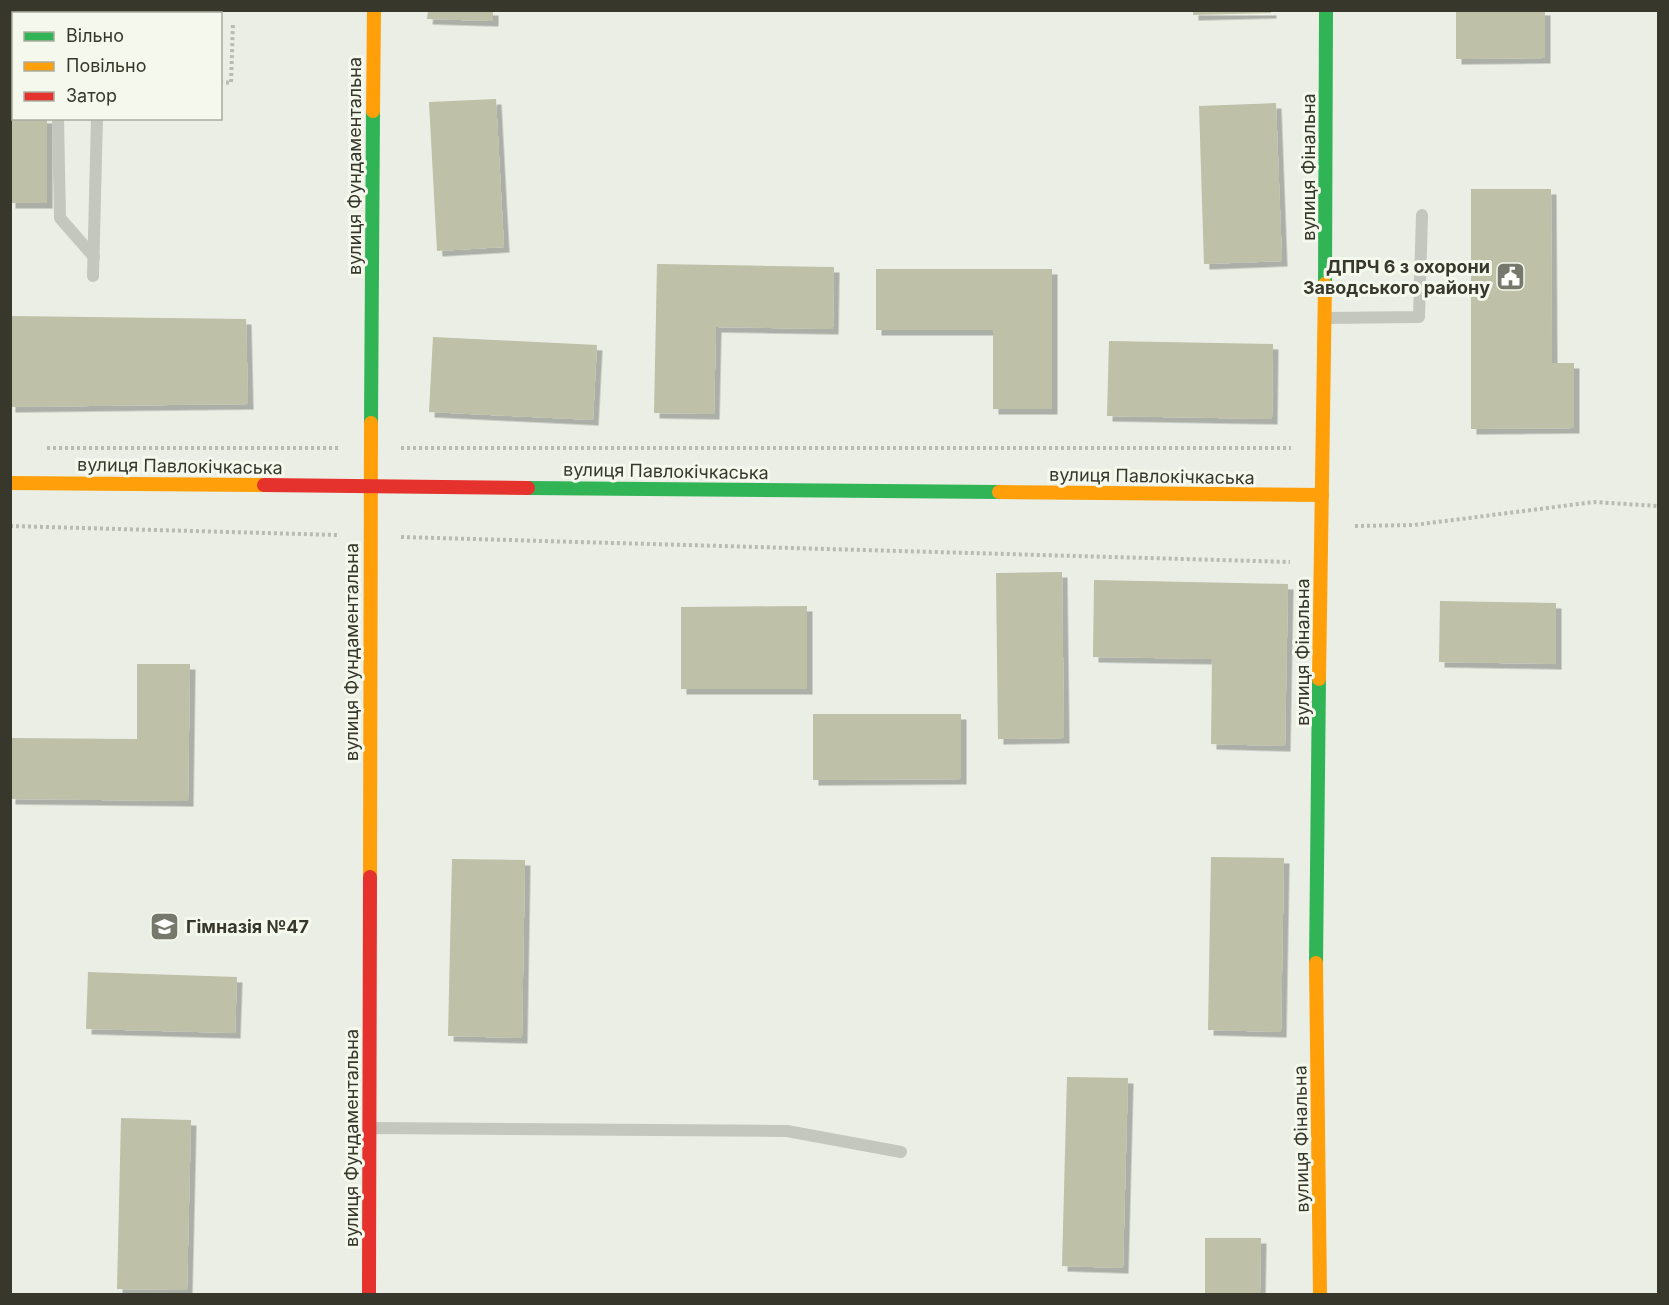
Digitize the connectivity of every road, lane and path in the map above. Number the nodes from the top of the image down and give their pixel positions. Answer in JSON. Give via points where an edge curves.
{"nodes":[{"id":1,"x":374,"y":10,"type":"edge"},
{"id":2,"x":1326,"y":10,"type":"edge"},
{"id":3,"x":233,"y":23,"type":"dead end"},
{"id":4,"x":222,"y":82,"type":"edge"},
{"id":5,"x":58,"y":120,"type":"edge"},
{"id":6,"x":97,"y":120,"type":"edge"},
{"id":7,"x":1422,"y":215,"type":"dead end"},
{"id":8,"x":94,"y":257,"type":"junction"},
{"id":9,"x":93,"y":276,"type":"dead end"},
{"id":10,"x":1325,"y":318,"type":"junction"},
{"id":11,"x":34,"y":448,"type":"dead end"},
{"id":12,"x":370,"y":448,"type":"junction"},
{"id":13,"x":1323,"y":448,"type":"junction"},
{"id":14,"x":10,"y":483,"type":"edge"},
{"id":15,"x":370,"y":486,"type":"junction"},
{"id":16,"x":1322,"y":495,"type":"junction"},
{"id":17,"x":1659,"y":506,"type":"edge"},
{"id":18,"x":10,"y":526,"type":"edge"},
{"id":19,"x":1322,"y":526,"type":"junction"},
{"id":20,"x":369,"y":536,"type":"junction"},
{"id":21,"x":1321,"y":563,"type":"junction"},
{"id":22,"x":369,"y":1128,"type":"junction"},
{"id":23,"x":901,"y":1152,"type":"dead end"},
{"id":24,"x":369,"y":1294,"type":"edge"},
{"id":25,"x":1320,"y":1294,"type":"edge"}],
"edges":[{"from":1,"to":12,"type":"street","name":"вулиця Фундаментальна"},
{"from":2,"to":10,"type":"street","name":"вулиця Фінальна"},
{"from":3,"to":4,"type":"path","via":[[231,82]]},
{"from":5,"to":8,"type":"lane","via":[[60,218]]},
{"from":6,"to":8,"type":"lane"},
{"from":7,"to":10,"type":"lane","via":[[1419,317]]},
{"from":8,"to":9,"type":"lane"},
{"from":10,"to":13,"type":"street","name":"вулиця Фінальна"},
{"from":11,"to":12,"type":"path"},
{"from":12,"to":13,"type":"path"},
{"from":12,"to":15,"type":"street","name":"вулиця Фундаментальна"},
{"from":13,"to":16,"type":"street","name":"вулиця Фінальна"},
{"from":14,"to":15,"type":"street","name":"вулиця Павлокічкаська"},
{"from":15,"to":16,"type":"street","name":"вулиця Павлокічкаська"},
{"from":15,"to":20,"type":"street","name":"вулиця Фундаментальна"},
{"from":16,"to":19,"type":"street","name":"вулиця Фінальна"},
{"from":17,"to":19,"type":"path","via":[[1594,502],[1414,525]]},
{"from":18,"to":20,"type":"path"},
{"from":19,"to":21,"type":"street","name":"вулиця Фінальна"},
{"from":20,"to":21,"type":"path"},
{"from":20,"to":22,"type":"street","name":"вулиця Фундаментальна"},
{"from":21,"to":25,"type":"street","name":"вулиця Фінальна","via":[[1315,936]]},
{"from":22,"to":23,"type":"lane","via":[[788,1131]]},
{"from":22,"to":24,"type":"street","name":"вулиця Фундаментальна"}]}
